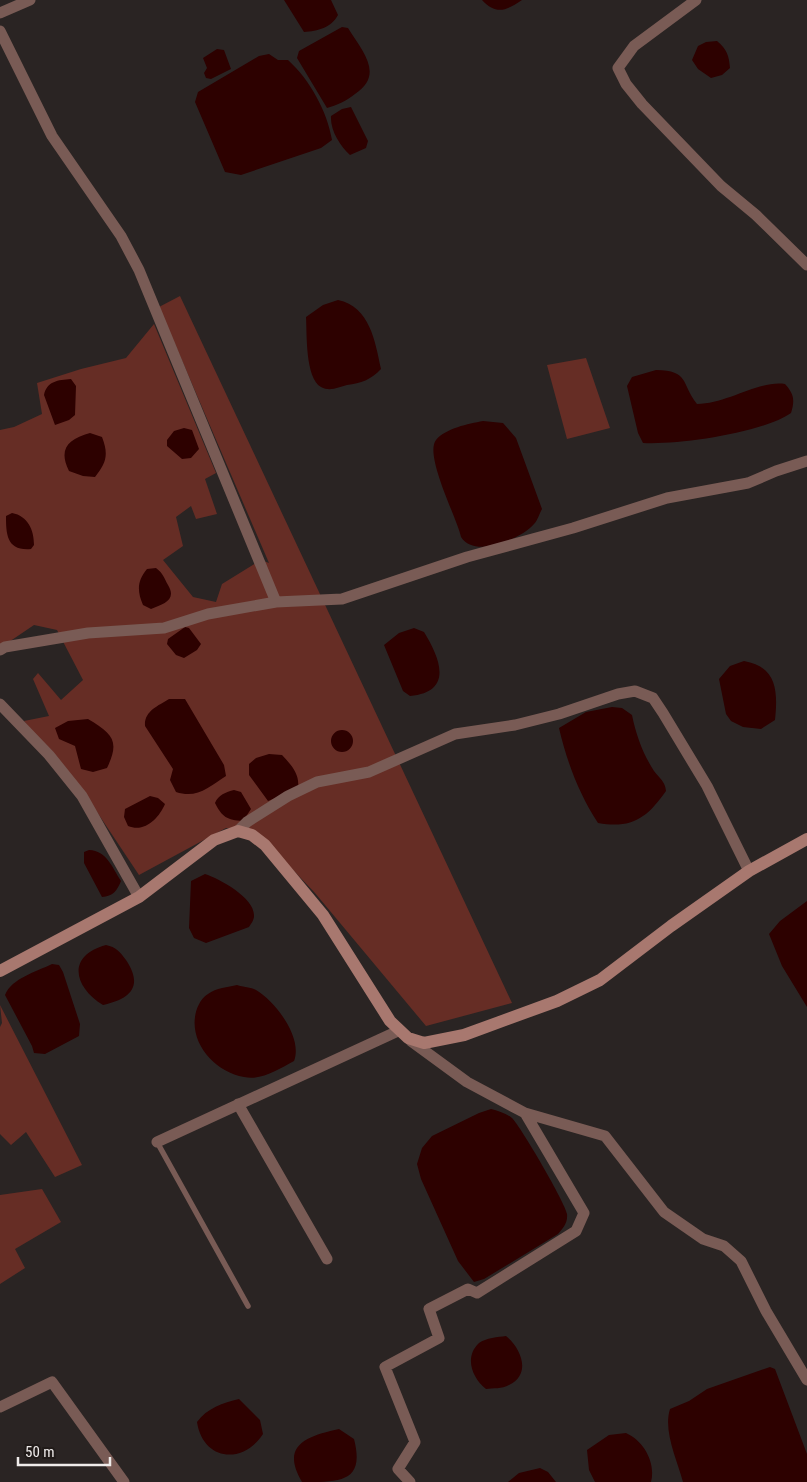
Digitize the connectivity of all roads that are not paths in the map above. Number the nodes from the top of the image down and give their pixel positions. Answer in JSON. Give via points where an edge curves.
{"nodes":[{"id":1,"x":30,"y":0,"type":"edge"},
{"id":2,"x":696,"y":0,"type":"edge"},
{"id":3,"x":0,"y":13,"type":"edge"},
{"id":4,"x":0,"y":31,"type":"edge"},
{"id":5,"x":807,"y":265,"type":"edge"},
{"id":6,"x":807,"y":462,"type":"edge"},
{"id":7,"x":276,"y":602,"type":"junction"},
{"id":8,"x":0,"y":650,"type":"edge"},
{"id":9,"x":0,"y":704,"type":"edge"},
{"id":10,"x":238,"y":831,"type":"junction"},
{"id":11,"x":807,"y":839,"type":"edge"},
{"id":12,"x":749,"y":871,"type":"junction"},
{"id":13,"x":139,"y":897,"type":"junction"},
{"id":14,"x":0,"y":971,"type":"edge"},
{"id":15,"x":403,"y":1034,"type":"junction"},
{"id":16,"x":238,"y":1104,"type":"junction"},
{"id":17,"x":525,"y":1113,"type":"junction"},
{"id":18,"x":157,"y":1142,"type":"joint"},
{"id":19,"x":327,"y":1259,"type":"dead end"},
{"id":20,"x":248,"y":1306,"type":"dead end"},
{"id":21,"x":807,"y":1380,"type":"edge"},
{"id":22,"x":0,"y":1407,"type":"edge"},
{"id":23,"x":124,"y":1482,"type":"edge"},
{"id":24,"x":410,"y":1482,"type":"edge"}],
"edges":[{"from":1,"to":3,"type":"street"},
{"from":2,"to":5,"type":"street","via":[[634,46],[618,68],[642,104],[721,186]]},
{"from":4,"to":7,"type":"street","via":[[52,136],[122,236],[139,270]]},
{"from":6,"to":7,"type":"street","via":[[748,483],[667,498],[467,557],[342,599]]},
{"from":7,"to":8,"type":"street","via":[[208,614],[164,628],[43,639]]},
{"from":9,"to":13,"type":"street","via":[[49,755],[82,796]]},
{"from":10,"to":12,"type":"street","via":[[288,796],[318,782],[369,772],[455,734],[515,726],[635,691],[653,698],[706,786]]},
{"from":10,"to":13,"type":"street","via":[[214,840]]},
{"from":10,"to":15,"type":"street","via":[[252,835],[265,845],[312,902]]},
{"from":11,"to":12,"type":"street"},
{"from":12,"to":15,"type":"street","via":[[600,980],[464,1035],[424,1043]]},
{"from":13,"to":14,"type":"street"},
{"from":15,"to":16,"type":"street"},
{"from":15,"to":17,"type":"street","via":[[467,1082]]},
{"from":16,"to":18,"type":"street"},
{"from":16,"to":19,"type":"street"},
{"from":17,"to":21,"type":"street","via":[[605,1136],[664,1212],[703,1239],[724,1246],[741,1261]]},
{"from":17,"to":24,"type":"street","via":[[584,1213],[576,1231],[518,1268],[477,1293],[468,1289],[429,1309],[439,1338],[385,1367],[415,1442],[398,1469]]},
{"from":18,"to":20,"type":"lane"},
{"from":22,"to":23,"type":"street","via":[[52,1382]]}]}
